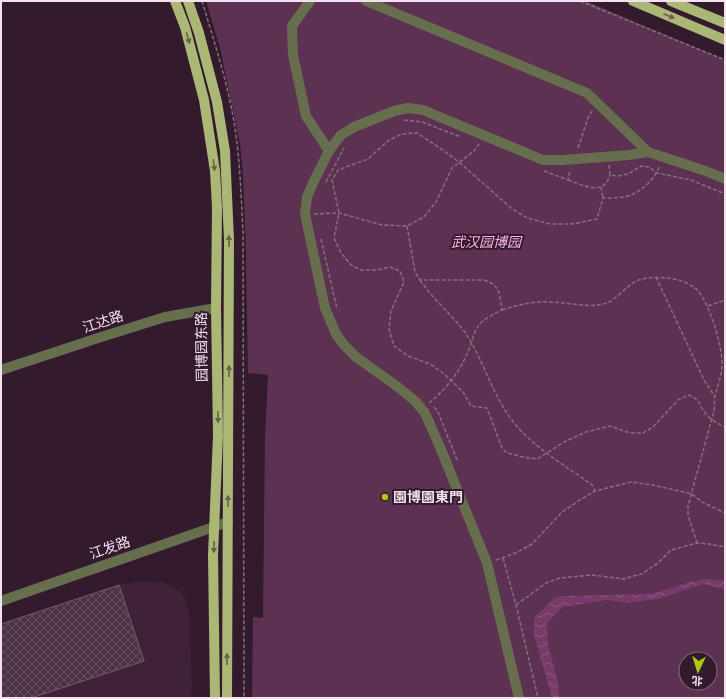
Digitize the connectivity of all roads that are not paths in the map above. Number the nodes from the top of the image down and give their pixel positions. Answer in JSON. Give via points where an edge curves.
{"nodes":[{"id":1,"x":175,"y":1,"type":"edge"},
{"id":2,"x":188,"y":1,"type":"edge"},
{"id":3,"x":310,"y":1,"type":"edge"},
{"id":4,"x":366,"y":1,"type":"edge"},
{"id":5,"x":633,"y":1,"type":"edge"},
{"id":6,"x":671,"y":1,"type":"edge"},
{"id":7,"x":725,"y":23,"type":"edge"},
{"id":8,"x":725,"y":40,"type":"edge"},
{"id":9,"x":329,"y":151,"type":"junction"},
{"id":10,"x":648,"y":152,"type":"junction"},
{"id":11,"x":725,"y":179,"type":"edge"},
{"id":12,"x":216,"y":308,"type":"junction"},
{"id":13,"x":1,"y":370,"type":"edge"},
{"id":14,"x":228,"y":522,"type":"junction"},
{"id":15,"x":214,"y":526,"type":"junction"},
{"id":16,"x":1,"y":601,"type":"edge"},
{"id":17,"x":215,"y":698,"type":"edge"},
{"id":18,"x":227,"y":698,"type":"edge"},
{"id":19,"x":520,"y":698,"type":"edge"}],
"edges":[{"from":1,"to":12,"type":"main road","name":"园博园东路","one_way":true,"via":[[185,27],[204,100],[214,171],[218,230]]},
{"from":14,"to":2,"type":"main road","name":"园博园东路","one_way":true,"via":[[229,240],[225,151],[217,102]]},
{"from":3,"to":9,"type":"street","via":[[292,26],[293,55],[306,116]]},
{"from":4,"to":10,"type":"street","via":[[588,93]]},
{"from":5,"to":8,"type":"main road","one_way":true},
{"from":6,"to":7,"type":"main road"},
{"from":9,"to":10,"type":"street","via":[[341,135],[354,127],[408,108],[423,110],[543,160],[572,160]]},
{"from":9,"to":19,"type":"street","via":[[308,197],[325,308],[336,334],[356,357],[415,400],[425,413],[486,563]]},
{"from":10,"to":11,"type":"street"},
{"from":12,"to":13,"type":"street","name":"江达路","via":[[165,317]]},
{"from":12,"to":15,"type":"main road","name":"园博园东路","one_way":true,"via":[[218,435]]},
{"from":14,"to":15,"type":"street","name":"江发路"},
{"from":18,"to":14,"type":"main road","name":"园博园东路","one_way":true},
{"from":15,"to":16,"type":"street","name":"江发路"},
{"from":15,"to":17,"type":"main road","name":"园博园东路","one_way":true}]}
